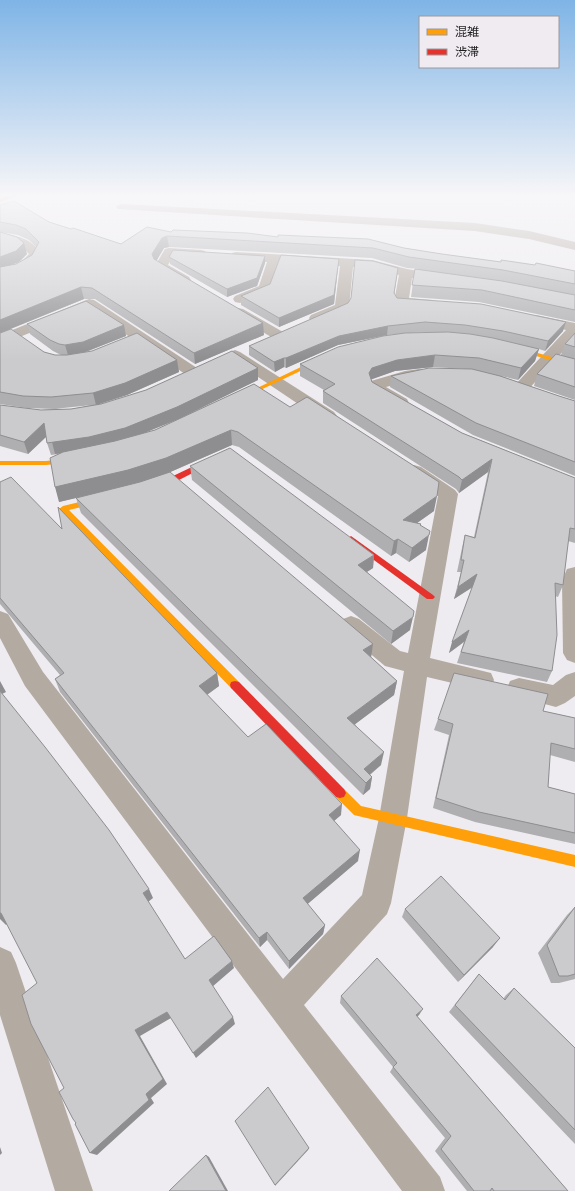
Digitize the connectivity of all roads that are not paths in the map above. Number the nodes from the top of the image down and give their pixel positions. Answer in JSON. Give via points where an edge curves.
{"nodes":[{"id":1,"x":33,"y":250,"type":"edge"},
{"id":2,"x":275,"y":258,"type":"junction"},
{"id":3,"x":347,"y":262,"type":"junction"},
{"id":4,"x":406,"y":273,"type":"junction"},
{"id":5,"x":0,"y":274,"type":"edge"},
{"id":6,"x":455,"y":281,"type":"edge"},
{"id":7,"x":192,"y":285,"type":"edge"},
{"id":8,"x":440,"y":304,"type":"edge"},
{"id":9,"x":523,"y":316,"type":"edge"},
{"id":10,"x":306,"y":323,"type":"edge"},
{"id":11,"x":575,"y":328,"type":"edge"},
{"id":12,"x":292,"y":329,"type":"edge"},
{"id":13,"x":16,"y":333,"type":"junction"},
{"id":14,"x":278,"y":335,"type":"junction"},
{"id":15,"x":141,"y":337,"type":"junction"},
{"id":16,"x":0,"y":340,"type":"edge"},
{"id":17,"x":264,"y":342,"type":"edge"},
{"id":18,"x":126,"y":343,"type":"edge"},
{"id":19,"x":33,"y":345,"type":"edge"},
{"id":20,"x":503,"y":345,"type":"edge"},
{"id":21,"x":249,"y":349,"type":"edge"},
{"id":22,"x":338,"y":352,"type":"edge"},
{"id":23,"x":550,"y":358,"type":"junction"},
{"id":24,"x":575,"y":366,"type":"edge"},
{"id":25,"x":207,"y":367,"type":"junction"},
{"id":26,"x":434,"y":373,"type":"edge"},
{"id":27,"x":274,"y":381,"type":"junction"},
{"id":28,"x":539,"y":396,"type":"edge"},
{"id":29,"x":223,"y":405,"type":"edge"},
{"id":30,"x":412,"y":409,"type":"edge"},
{"id":31,"x":344,"y":426,"type":"edge"},
{"id":32,"x":225,"y":455,"type":"edge"},
{"id":33,"x":92,"y":457,"type":"edge"},
{"id":34,"x":0,"y":463,"type":"edge"},
{"id":35,"x":403,"y":464,"type":"edge"},
{"id":36,"x":176,"y":478,"type":"junction"},
{"id":37,"x":143,"y":489,"type":"edge"},
{"id":38,"x":194,"y":493,"type":"edge"},
{"id":39,"x":114,"y":497,"type":"edge"},
{"id":40,"x":340,"y":532,"type":"edge"},
{"id":41,"x":575,"y":575,"type":"edge"},
{"id":42,"x":430,"y":597,"type":"junction"},
{"id":43,"x":338,"y":614,"type":"edge"},
{"id":44,"x":0,"y":620,"type":"edge"},
{"id":45,"x":575,"y":653,"type":"edge"},
{"id":46,"x":417,"y":666,"type":"junction"},
{"id":47,"x":575,"y":682,"type":"edge"},
{"id":48,"x":393,"y":818,"type":"junction"},
{"id":49,"x":575,"y":860,"type":"edge"},
{"id":50,"x":0,"y":963,"type":"edge"},
{"id":51,"x":282,"y":1004,"type":"junction"},
{"id":52,"x":74,"y":1191,"type":"edge"},
{"id":53,"x":426,"y":1191,"type":"edge"}],
"edges":[{"from":1,"to":5,"type":"street","via":[[33,260],[27,266]]},
{"from":2,"to":3,"type":"street"},
{"from":2,"to":7,"type":"street","via":[[169,252],[160,266]]},
{"from":2,"to":14,"type":"street","via":[[264,289],[226,305]]},
{"from":3,"to":4,"type":"street","via":[[372,264]]},
{"from":3,"to":10,"type":"street","via":[[342,307]]},
{"from":4,"to":6,"type":"street"},
{"from":4,"to":8,"type":"street","via":[[401,302]]},
{"from":9,"to":11,"type":"street"},
{"from":11,"to":23,"type":"street"},
{"from":12,"to":14,"type":"street"},
{"from":13,"to":15,"type":"street","via":[[89,303]]},
{"from":13,"to":16,"type":"street"},
{"from":13,"to":19,"type":"street"},
{"from":14,"to":17,"type":"street"},
{"from":15,"to":18,"type":"street"},
{"from":15,"to":25,"type":"street"},
{"from":20,"to":23,"type":"street"},
{"from":21,"to":25,"type":"street"},
{"from":22,"to":27,"type":"street"},
{"from":23,"to":24,"type":"street"},
{"from":23,"to":28,"type":"street","via":[[513,386]]},
{"from":25,"to":27,"type":"street"},
{"from":26,"to":30,"type":"street","via":[[405,376],[377,384],[378,390]]},
{"from":27,"to":29,"type":"street"},
{"from":27,"to":31,"type":"street"},
{"from":32,"to":36,"type":"street"},
{"from":33,"to":34,"type":"street","via":[[46,463]]},
{"from":35,"to":42,"type":"street","via":[[448,494]]},
{"from":36,"to":37,"type":"street"},
{"from":36,"to":38,"type":"street"},
{"from":39,"to":48,"type":"street","via":[[63,509],[358,812]]},
{"from":40,"to":42,"type":"street"},
{"from":41,"to":45,"type":"street"},
{"from":42,"to":46,"type":"street"},
{"from":43,"to":46,"type":"street","via":[[386,655]]},
{"from":44,"to":51,"type":"street","via":[[34,679]]},
{"from":46,"to":47,"type":"street","via":[[556,696]]},
{"from":46,"to":48,"type":"street"},
{"from":48,"to":49,"type":"street"},
{"from":48,"to":51,"type":"street","via":[[376,903]]},
{"from":50,"to":52,"type":"street"},
{"from":51,"to":53,"type":"street"}]}
